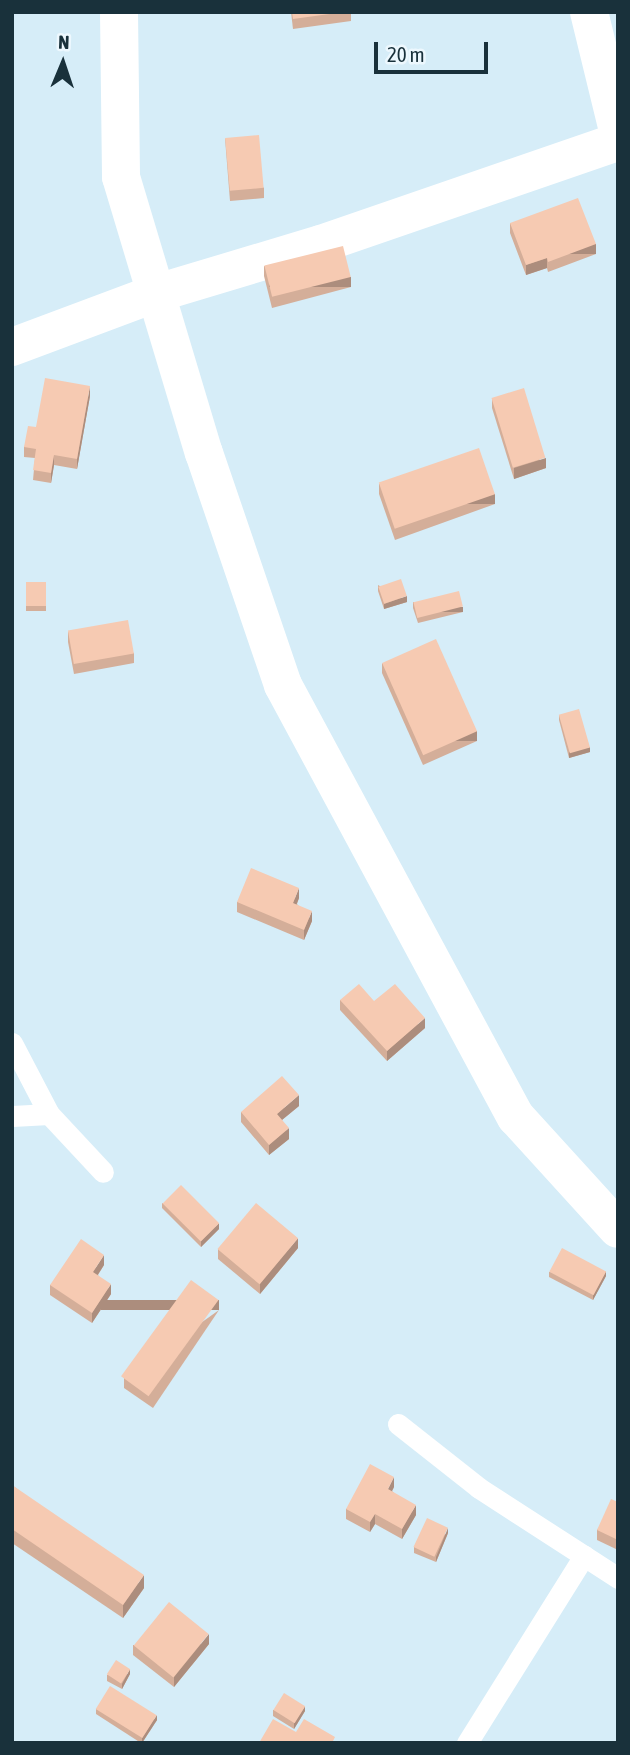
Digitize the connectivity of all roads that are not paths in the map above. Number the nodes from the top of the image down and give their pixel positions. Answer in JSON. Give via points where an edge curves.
{"nodes":[{"id":1,"x":119,"y":12,"type":"edge"},
{"id":2,"x":589,"y":12,"type":"edge"},
{"id":3,"x":618,"y":131,"type":"edge"},
{"id":4,"x":618,"y":142,"type":"edge"},
{"id":5,"x":154,"y":294,"type":"junction"},
{"id":6,"x":12,"y":347,"type":"edge"},
{"id":7,"x":12,"y":1042,"type":"edge"},
{"id":8,"x":49,"y":1114,"type":"junction"},
{"id":9,"x":12,"y":1116,"type":"edge"},
{"id":10,"x":103,"y":1172,"type":"dead end"},
{"id":11,"x":603,"y":1188,"type":"edge"},
{"id":12,"x":618,"y":1229,"type":"edge"},
{"id":13,"x":398,"y":1424,"type":"dead end"},
{"id":14,"x":583,"y":1556,"type":"junction"},
{"id":15,"x":618,"y":1578,"type":"edge"},
{"id":16,"x":467,"y":1743,"type":"edge"}],
"edges":[{"from":1,"to":5,"type":"street","via":[[121,177]]},
{"from":2,"to":3,"type":"street"},
{"from":4,"to":5,"type":"street","via":[[321,244]]},
{"from":5,"to":6,"type":"street"},
{"from":5,"to":11,"type":"street","via":[[283,685],[516,1117]]},
{"from":7,"to":8,"type":"lane"},
{"from":8,"to":9,"type":"lane"},
{"from":8,"to":10,"type":"lane"},
{"from":11,"to":12,"type":"street"},
{"from":13,"to":14,"type":"lane","via":[[479,1488]]},
{"from":14,"to":15,"type":"lane"},
{"from":14,"to":16,"type":"lane"}]}
